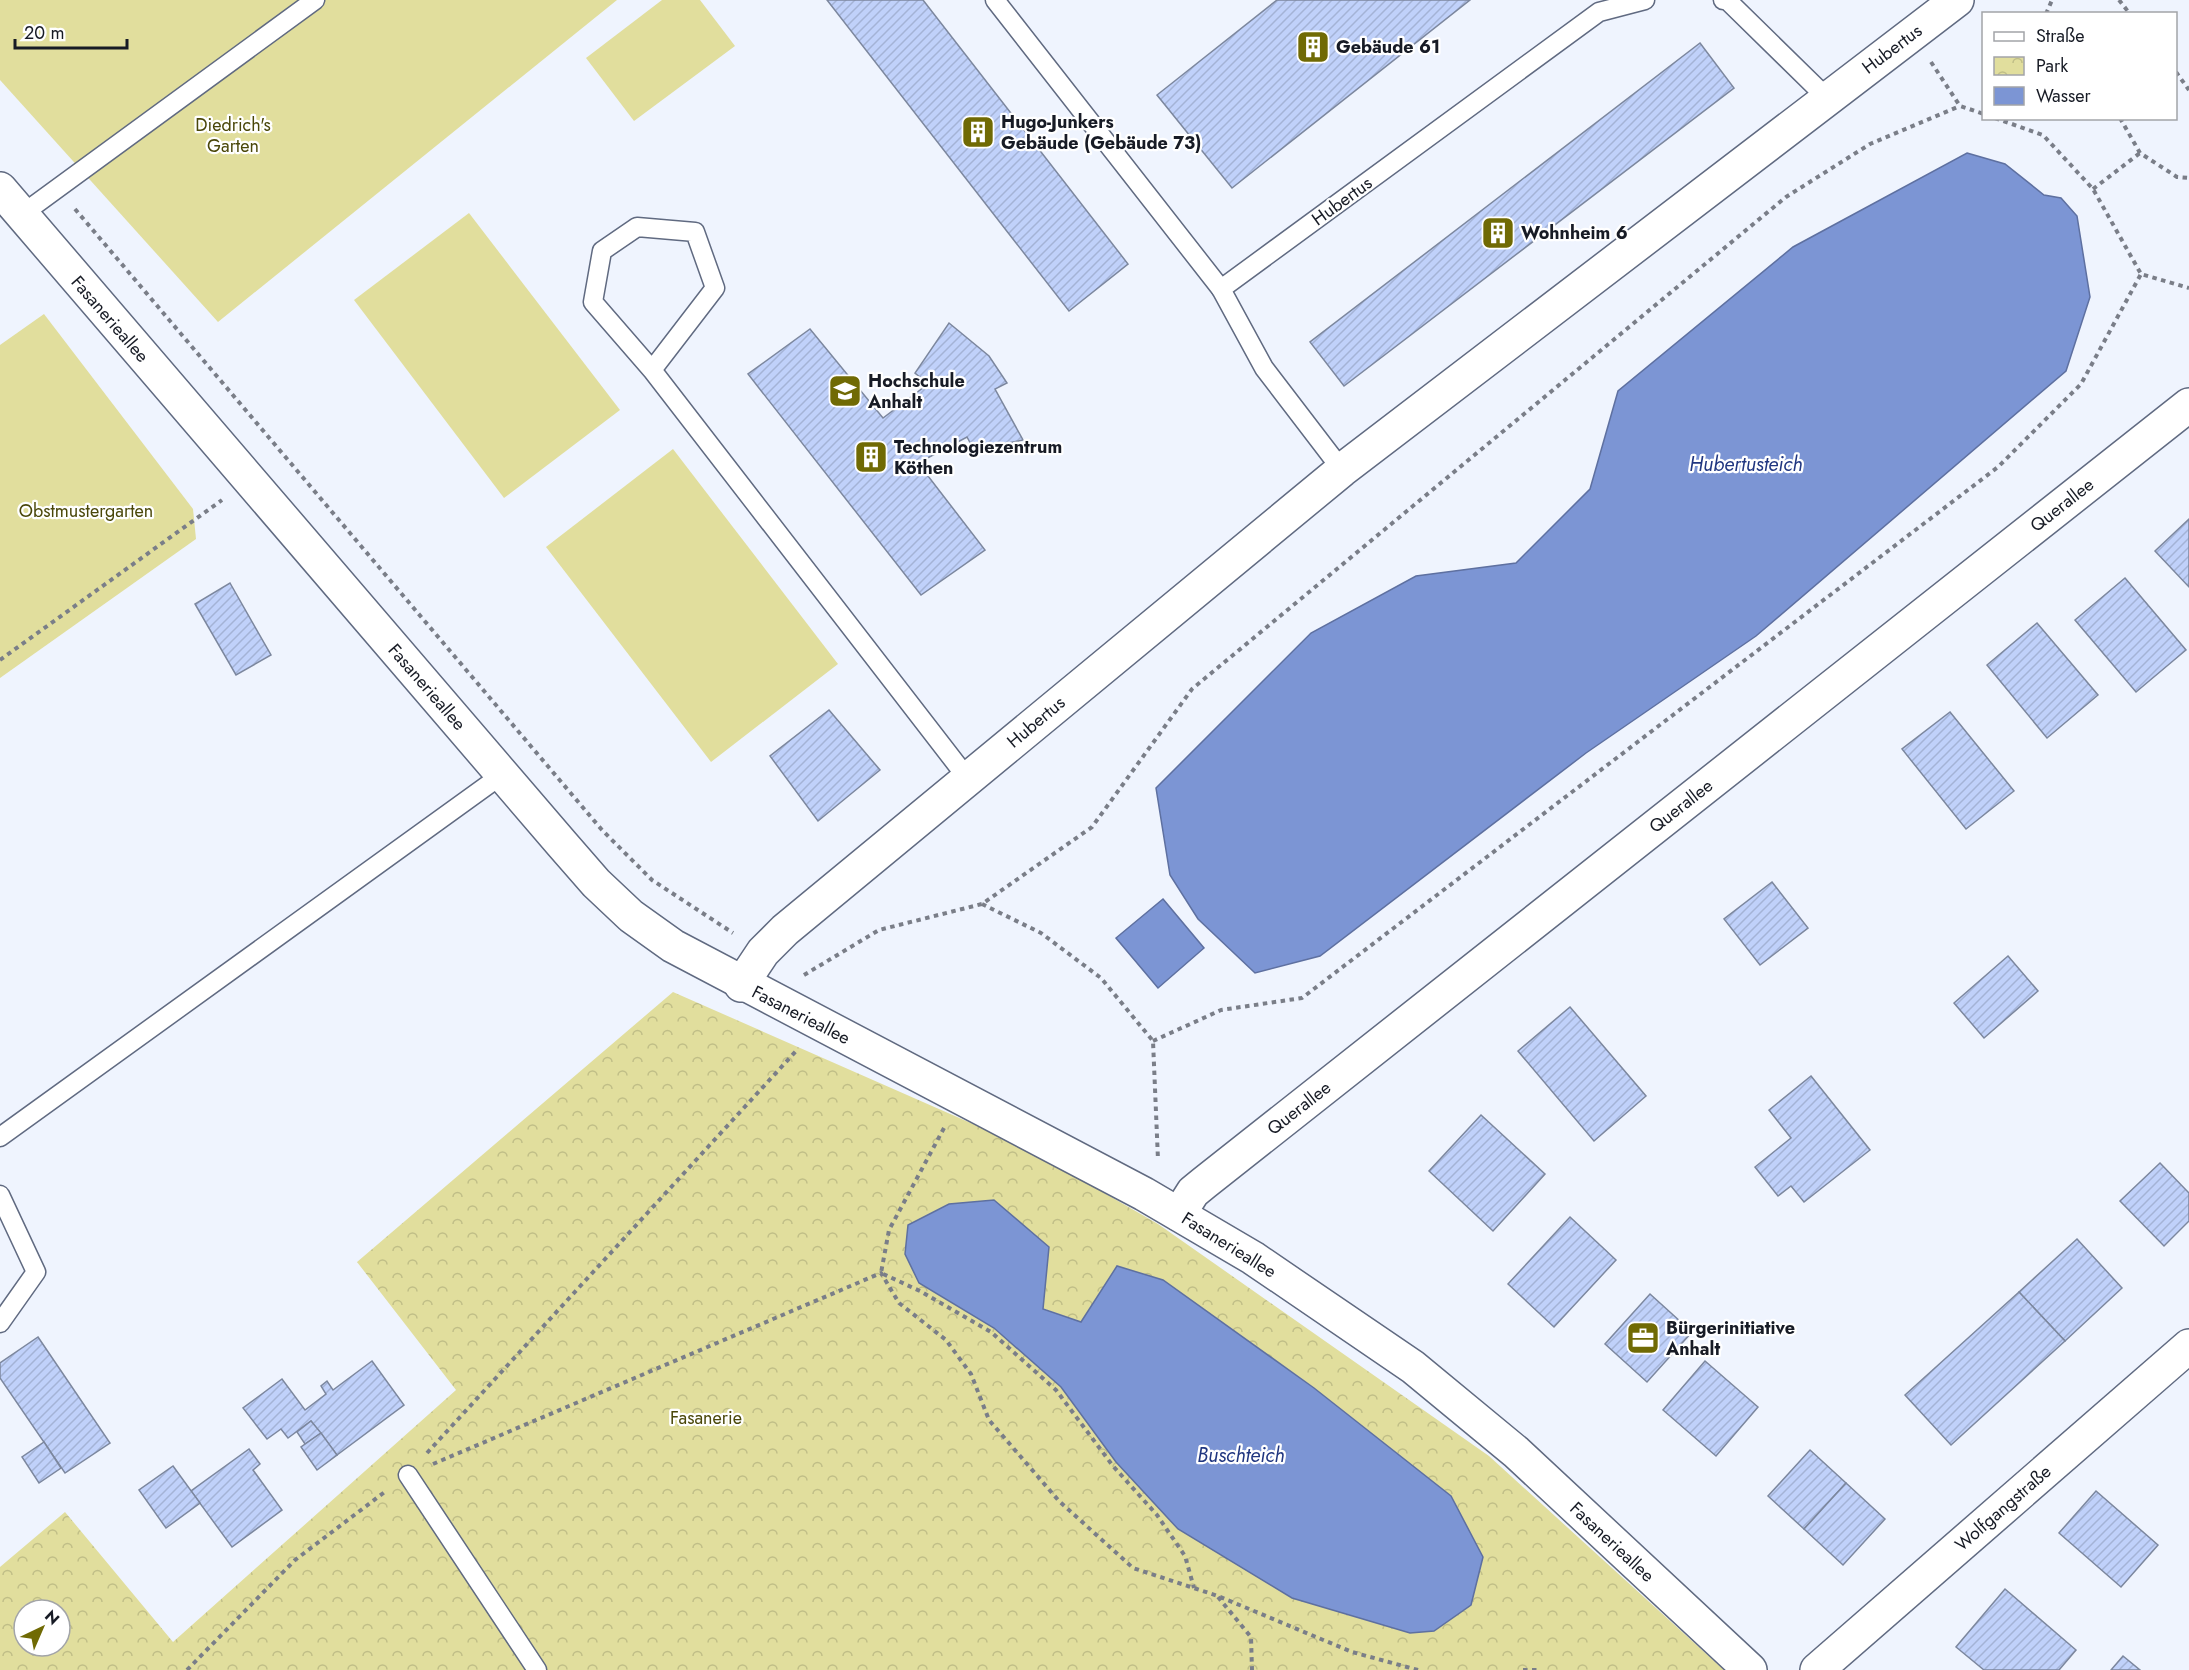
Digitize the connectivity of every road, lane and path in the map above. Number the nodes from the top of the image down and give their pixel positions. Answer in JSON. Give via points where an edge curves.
{"nodes":[{"id":1,"x":315,"y":0,"type":"edge"},
{"id":2,"x":995,"y":0,"type":"edge"},
{"id":3,"x":1645,"y":0,"type":"edge"},
{"id":4,"x":1723,"y":0,"type":"edge"},
{"id":5,"x":1957,"y":0,"type":"edge"},
{"id":6,"x":2119,"y":0,"type":"edge"},
{"id":7,"x":2128,"y":12,"type":"edge"},
{"id":8,"x":1912,"y":34,"type":"junction"},
{"id":9,"x":2177,"y":75,"type":"edge"},
{"id":10,"x":2189,"y":90,"type":"edge"},
{"id":11,"x":1827,"y":98,"type":"junction"},
{"id":12,"x":1960,"y":106,"type":"junction"},
{"id":13,"x":1982,"y":114,"type":"edge"},
{"id":14,"x":2001,"y":120,"type":"edge"},
{"id":15,"x":2121,"y":120,"type":"edge"},
{"id":16,"x":2140,"y":153,"type":"junction"},
{"id":17,"x":2189,"y":178,"type":"edge"},
{"id":18,"x":56,"y":187,"type":"junction"},
{"id":19,"x":0,"y":189,"type":"edge"},
{"id":20,"x":2093,"y":189,"type":"junction"},
{"id":21,"x":21,"y":215,"type":"junction"},
{"id":22,"x":2141,"y":273,"type":"junction"},
{"id":23,"x":2189,"y":288,"type":"edge"},
{"id":24,"x":1221,"y":289,"type":"junction"},
{"id":25,"x":652,"y":369,"type":"junction"},
{"id":26,"x":2189,"y":405,"type":"edge"},
{"id":27,"x":1342,"y":470,"type":"junction"},
{"id":28,"x":249,"y":480,"type":"junction"},
{"id":29,"x":0,"y":660,"type":"edge"},
{"id":30,"x":503,"y":774,"type":"junction"},
{"id":31,"x":968,"y":779,"type":"junction"},
{"id":32,"x":982,"y":904,"type":"junction"},
{"id":33,"x":763,"y":952,"type":"junction"},
{"id":34,"x":802,"y":976,"type":"junction"},
{"id":35,"x":812,"y":981,"type":"dead end"},
{"id":36,"x":741,"y":985,"type":"junction"},
{"id":37,"x":777,"y":1003,"type":"junction"},
{"id":38,"x":820,"y":1025,"type":"junction"},
{"id":39,"x":1154,"y":1041,"type":"junction"},
{"id":40,"x":959,"y":1098,"type":"junction"},
{"id":41,"x":0,"y":1137,"type":"edge"},
{"id":42,"x":1148,"y":1154,"type":"dead end"},
{"id":43,"x":0,"y":1195,"type":"edge"},
{"id":44,"x":1179,"y":1214,"type":"junction"},
{"id":45,"x":881,"y":1273,"type":"junction"},
{"id":46,"x":0,"y":1323,"type":"edge"},
{"id":47,"x":2189,"y":1346,"type":"edge"},
{"id":48,"x":408,"y":1475,"type":"junction"},
{"id":49,"x":1194,"y":1588,"type":"junction"},
{"id":50,"x":1218,"y":1596,"type":"junction"},
{"id":51,"x":187,"y":1670,"type":"edge"},
{"id":52,"x":537,"y":1670,"type":"edge"},
{"id":53,"x":1252,"y":1670,"type":"edge"},
{"id":54,"x":1418,"y":1670,"type":"edge"},
{"id":55,"x":1523,"y":1670,"type":"edge"},
{"id":56,"x":1537,"y":1670,"type":"edge"},
{"id":57,"x":1750,"y":1670,"type":"edge"},
{"id":58,"x":1817,"y":1670,"type":"edge"}],
"edges":[{"from":1,"to":18,"type":"lane","via":[[189,95]]},
{"from":2,"to":24,"type":"lane"},
{"from":3,"to":24,"type":"lane","name":"Hubertus","via":[[1599,12]]},
{"from":4,"to":11,"type":"lane"},
{"from":5,"to":8,"type":"street","name":"Hubertus"},
{"from":6,"to":7,"type":"path"},
{"from":8,"to":11,"type":"street","name":"Hubertus"},
{"from":8,"to":12,"type":"path"},
{"from":9,"to":10,"type":"path"},
{"from":11,"to":27,"type":"street","name":"Hubertus"},
{"from":12,"to":13,"type":"path"},
{"from":12,"to":32,"type":"path","via":[[1870,144],[1786,197],[1192,689],[1092,828]]},
{"from":14,"to":20,"type":"path","via":[[2043,135]]},
{"from":15,"to":16,"type":"path"},
{"from":16,"to":17,"type":"path","via":[[2177,177]]},
{"from":16,"to":20,"type":"path"},
{"from":18,"to":21,"type":"lane"},
{"from":18,"to":33,"type":"path","via":[[602,830],[651,880]]},
{"from":19,"to":21,"type":"street","name":"Fasanerieallee"},
{"from":20,"to":22,"type":"path"},
{"from":21,"to":28,"type":"street","name":"Fasanerieallee"},
{"from":22,"to":23,"type":"path"},
{"from":22,"to":39,"type":"path","via":[[2081,384],[1988,474],[1302,998],[1221,1010]]},
{"from":24,"to":27,"type":"lane","via":[[1264,368]]},
{"from":25,"to":25,"type":"lane","via":[[715,288],[695,232],[637,227],[602,251],[593,302]]},
{"from":25,"to":31,"type":"lane"},
{"from":26,"to":44,"type":"street","name":"Querallee","via":[[1204,1183]]},
{"from":27,"to":31,"type":"street","name":"Hubertus"},
{"from":28,"to":29,"type":"path"},
{"from":28,"to":30,"type":"street","name":"Fasanerieallee"},
{"from":30,"to":36,"type":"street","name":"Fasanerieallee","via":[[596,883],[631,916],[673,946]]},
{"from":30,"to":41,"type":"lane"},
{"from":31,"to":33,"type":"street","name":"Hubertus"},
{"from":32,"to":34,"type":"path","via":[[879,930]]},
{"from":32,"to":39,"type":"path","via":[[1041,933],[1101,978]]},
{"from":33,"to":36,"type":"street","name":"Hubertus"},
{"from":34,"to":35,"type":"path"},
{"from":34,"to":37,"type":"path"},
{"from":36,"to":37,"type":"street","name":"Fasanerieallee"},
{"from":37,"to":38,"type":"street","name":"Fasanerieallee"},
{"from":38,"to":40,"type":"street","name":"Fasanerieallee"},
{"from":38,"to":48,"type":"path"},
{"from":39,"to":42,"type":"path","via":[[1158,1159]]},
{"from":40,"to":44,"type":"street","name":"Fasanerieallee"},
{"from":40,"to":45,"type":"path","via":[[889,1230]]},
{"from":43,"to":46,"type":"lane","via":[[36,1272]]},
{"from":44,"to":57,"type":"street","name":"Fasanerieallee","via":[[1253,1258],[1413,1367],[1477,1418]]},
{"from":45,"to":48,"type":"path"},
{"from":45,"to":49,"type":"path","via":[[991,1332],[1056,1390],[1113,1466],[1157,1515],[1185,1556]]},
{"from":45,"to":49,"type":"path","via":[[899,1303],[946,1340],[971,1374],[989,1420],[1059,1501],[1133,1568]]},
{"from":47,"to":58,"type":"street","name":"Wolfgangstraße"},
{"from":48,"to":51,"type":"path","via":[[295,1560]]},
{"from":48,"to":52,"type":"lane"},
{"from":49,"to":50,"type":"path"},
{"from":50,"to":53,"type":"path","via":[[1251,1637]]},
{"from":50,"to":54,"type":"path","via":[[1352,1652]]},
{"from":55,"to":56,"type":"path"}]}
